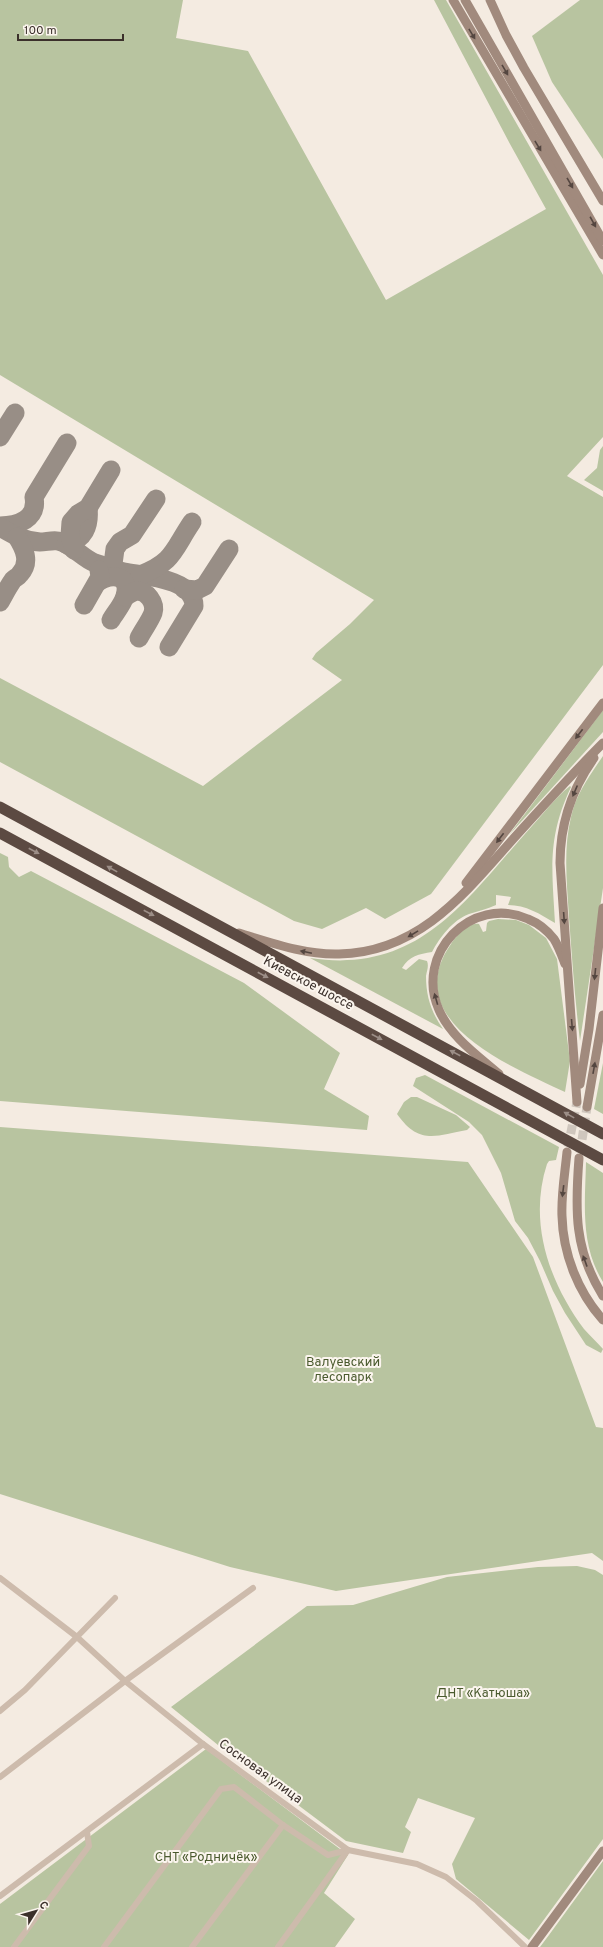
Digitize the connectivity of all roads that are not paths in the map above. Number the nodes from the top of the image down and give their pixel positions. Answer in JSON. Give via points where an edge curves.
{"nodes":[{"id":1,"x":453,"y":0,"type":"edge"},
{"id":2,"x":465,"y":0,"type":"edge"},
{"id":3,"x":490,"y":0,"type":"edge"},
{"id":4,"x":603,"y":201,"type":"edge"},
{"id":5,"x":603,"y":240,"type":"edge"},
{"id":6,"x":603,"y":255,"type":"edge"},
{"id":7,"x":603,"y":704,"type":"edge"},
{"id":8,"x":603,"y":744,"type":"edge"},
{"id":9,"x":0,"y":807,"type":"edge"},
{"id":10,"x":0,"y":833,"type":"edge"},
{"id":11,"x":603,"y":908,"type":"edge"},
{"id":12,"x":445,"y":911,"type":"junction"},
{"id":13,"x":220,"y":928,"type":"junction"},
{"id":14,"x":568,"y":972,"type":"junction"},
{"id":15,"x":603,"y":1015,"type":"edge"},
{"id":16,"x":506,"y":1080,"type":"junction"},
{"id":17,"x":587,"y":1107,"type":"tunnel mouth"},
{"id":18,"x":603,"y":1134,"type":"edge"},
{"id":19,"x":568,"y":1152,"type":"tunnel mouth"},
{"id":20,"x":579,"y":1158,"type":"tunnel mouth"},
{"id":21,"x":603,"y":1160,"type":"edge"},
{"id":22,"x":603,"y":1296,"type":"edge"},
{"id":23,"x":603,"y":1320,"type":"edge"},
{"id":24,"x":0,"y":1578,"type":"edge"},
{"id":25,"x":253,"y":1588,"type":"dead end"},
{"id":26,"x":115,"y":1598,"type":"dead end"},
{"id":27,"x":77,"y":1638,"type":"junction"},
{"id":28,"x":125,"y":1682,"type":"junction"},
{"id":29,"x":0,"y":1711,"type":"edge"},
{"id":30,"x":203,"y":1744,"type":"junction"},
{"id":31,"x":0,"y":1777,"type":"edge"},
{"id":32,"x":282,"y":1825,"type":"junction"},
{"id":33,"x":87,"y":1832,"type":"junction"},
{"id":34,"x":348,"y":1850,"type":"junction"},
{"id":35,"x":603,"y":1851,"type":"edge"},
{"id":36,"x":0,"y":1896,"type":"edge"},
{"id":37,"x":14,"y":1947,"type":"edge"},
{"id":38,"x":104,"y":1947,"type":"edge"},
{"id":39,"x":192,"y":1947,"type":"edge"},
{"id":40,"x":278,"y":1947,"type":"edge"},
{"id":41,"x":525,"y":1947,"type":"edge"},
{"id":42,"x":532,"y":1947,"type":"edge"}],
"edges":[{"from":1,"to":6,"type":"main road","one_way":true},
{"from":2,"to":5,"type":"main road","one_way":true},
{"from":3,"to":4,"type":"main road","via":[[524,68]]},
{"from":7,"to":12,"type":"main road","one_way":true},
{"from":8,"to":12,"type":"main road"},
{"from":8,"to":14,"type":"main road","one_way":true,"via":[[578,783],[560,841]]},
{"from":13,"to":9,"type":"highway","name":"Киевское шоссе","one_way":true},
{"from":10,"to":21,"type":"highway","name":"Киевское шоссе","one_way":true},
{"from":11,"to":14,"type":"main road","via":[[589,1029],[577,1102]]},
{"from":12,"to":13,"type":"main road","one_way":true,"via":[[400,941],[376,949],[345,954],[309,952]]},
{"from":16,"to":13,"type":"highway","name":"Киевское шоссе","one_way":true},
{"from":16,"to":14,"type":"main road","one_way":true,"via":[[456,1036],[439,1009],[432,979],[442,946],[454,932],[474,919],[493,913],[512,914],[534,922],[548,932],[559,948]]},
{"from":17,"to":15,"type":"main road","one_way":true},
{"from":18,"to":16,"type":"highway","name":"Киевское шоссе","one_way":true},
{"from":19,"to":23,"type":"main road","one_way":true,"via":[[562,1202],[565,1244],[575,1275]]},
{"from":22,"to":20,"type":"main road","one_way":true,"via":[[588,1267],[579,1240],[576,1205]]},
{"from":24,"to":27,"type":"street","name":"Сосновая улица"},
{"from":25,"to":28,"type":"street"},
{"from":26,"to":27,"type":"street"},
{"from":27,"to":28,"type":"street","name":"Сосновая улица"},
{"from":27,"to":29,"type":"street"},
{"from":28,"to":30,"type":"street","name":"Сосновая улица"},
{"from":28,"to":31,"type":"street"},
{"from":30,"to":33,"type":"street"},
{"from":30,"to":34,"type":"street","name":"Сосновая улица"},
{"from":32,"to":34,"type":"street","via":[[328,1855]]},
{"from":32,"to":38,"type":"street","via":[[234,1787],[221,1789]]},
{"from":32,"to":39,"type":"street"},
{"from":33,"to":36,"type":"street"},
{"from":33,"to":37,"type":"street","via":[[89,1846]]},
{"from":34,"to":40,"type":"street"},
{"from":34,"to":41,"type":"street","name":"Сосновая улица","via":[[417,1864],[446,1877],[473,1897]]},
{"from":35,"to":42,"type":"main road"}]}
